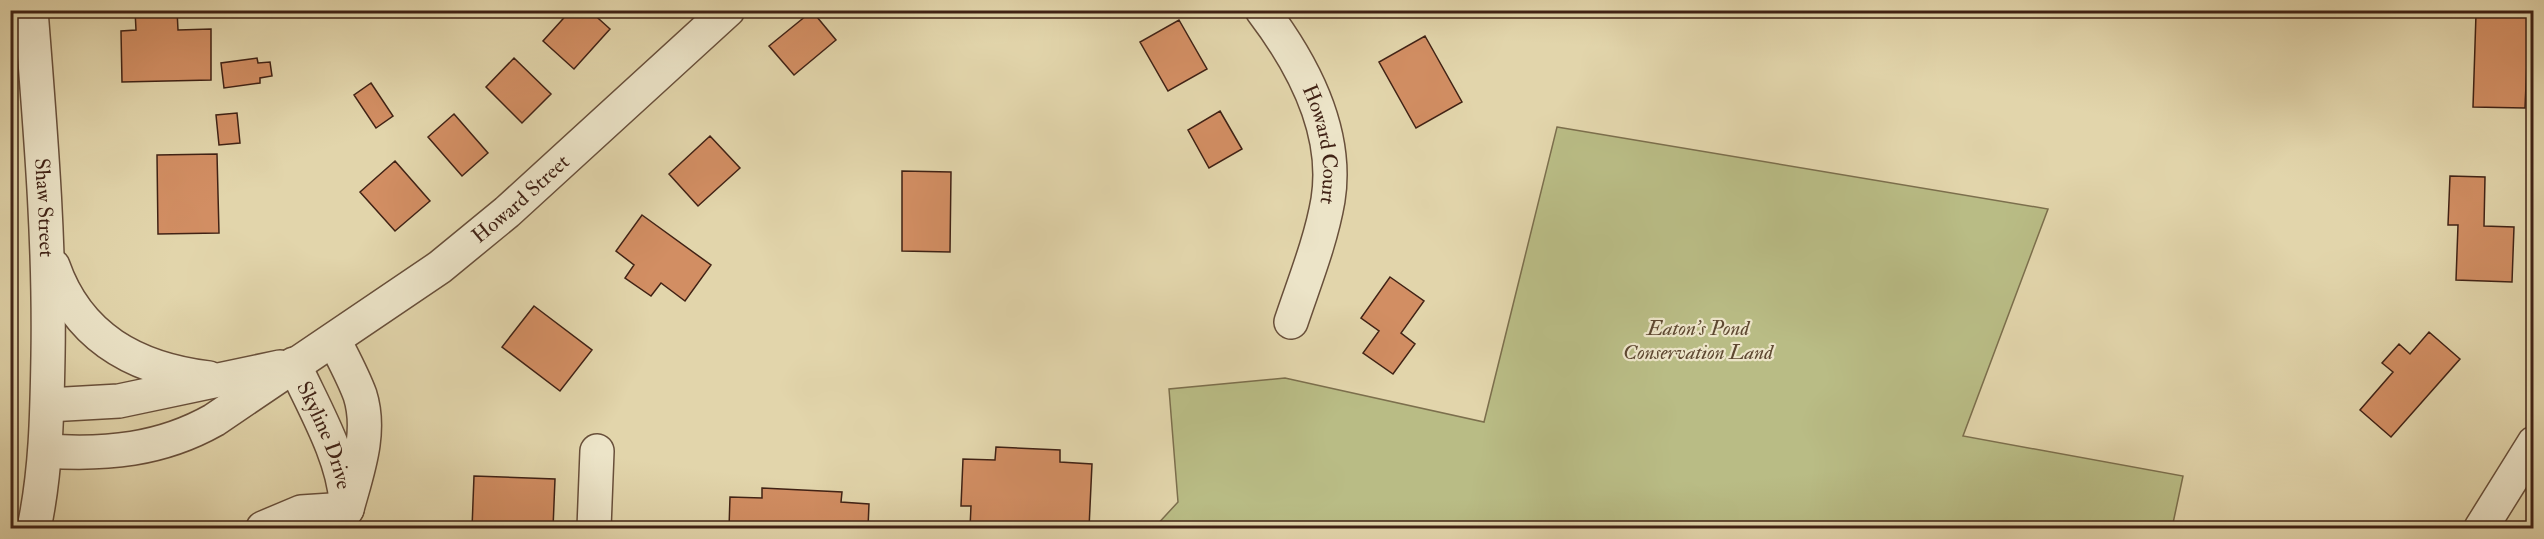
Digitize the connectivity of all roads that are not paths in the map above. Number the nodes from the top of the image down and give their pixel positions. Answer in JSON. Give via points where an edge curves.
{"nodes":[{"id":1,"x":31,"y":10,"type":"edge"},
{"id":2,"x":728,"y":10,"type":"edge"},
{"id":3,"x":1262,"y":10,"type":"edge"},
{"id":4,"x":48,"y":252,"type":"junction"},
{"id":5,"x":1291,"y":322,"type":"dead end"},
{"id":6,"x":334,"y":340,"type":"junction"},
{"id":7,"x":294,"y":364,"type":"junction"},
{"id":8,"x":222,"y":379,"type":"junction"},
{"id":9,"x":48,"y":405,"type":"junction"},
{"id":10,"x":2534,"y":443,"type":"edge"},
{"id":11,"x":46,"y":451,"type":"junction"},
{"id":12,"x":597,"y":451,"type":"dead end"},
{"id":13,"x":346,"y":519,"type":"edge"},
{"id":14,"x":34,"y":528,"type":"edge"},
{"id":15,"x":263,"y":528,"type":"edge"},
{"id":16,"x":594,"y":528,"type":"edge"},
{"id":17,"x":2481,"y":528,"type":"edge"}],
"edges":[{"from":1,"to":4,"type":"street","name":"Shaw Street"},
{"from":2,"to":6,"type":"street","name":"Howard Street","via":[[472,241],[408,291]]},
{"from":3,"to":5,"type":"street","name":"Howard Court","via":[[1306,82],[1325,131],[1330,160],[1328,201]]},
{"from":4,"to":8,"type":"street","via":[[65,297],[100,336],[126,353],[170,370]]},
{"from":4,"to":9,"type":"street","name":"Shaw Street"},
{"from":6,"to":7,"type":"street","name":"Howard Street"},
{"from":6,"to":13,"type":"street","name":"Skyline Drive","via":[[354,380],[364,415],[362,451]]},
{"from":7,"to":8,"type":"street","name":"Howard Street"},
{"from":7,"to":11,"type":"street","name":"Howard Street","via":[[214,420],[160,444],[96,453]]},
{"from":7,"to":13,"type":"street","name":"Skyline Drive","via":[[336,456]]},
{"from":8,"to":9,"type":"street","name":"Howard Street","via":[[119,401]]},
{"from":9,"to":11,"type":"street"},
{"from":10,"to":17,"type":"street"},
{"from":11,"to":14,"type":"street"},
{"from":12,"to":16,"type":"street"},
{"from":13,"to":15,"type":"street","via":[[301,512]]}]}
